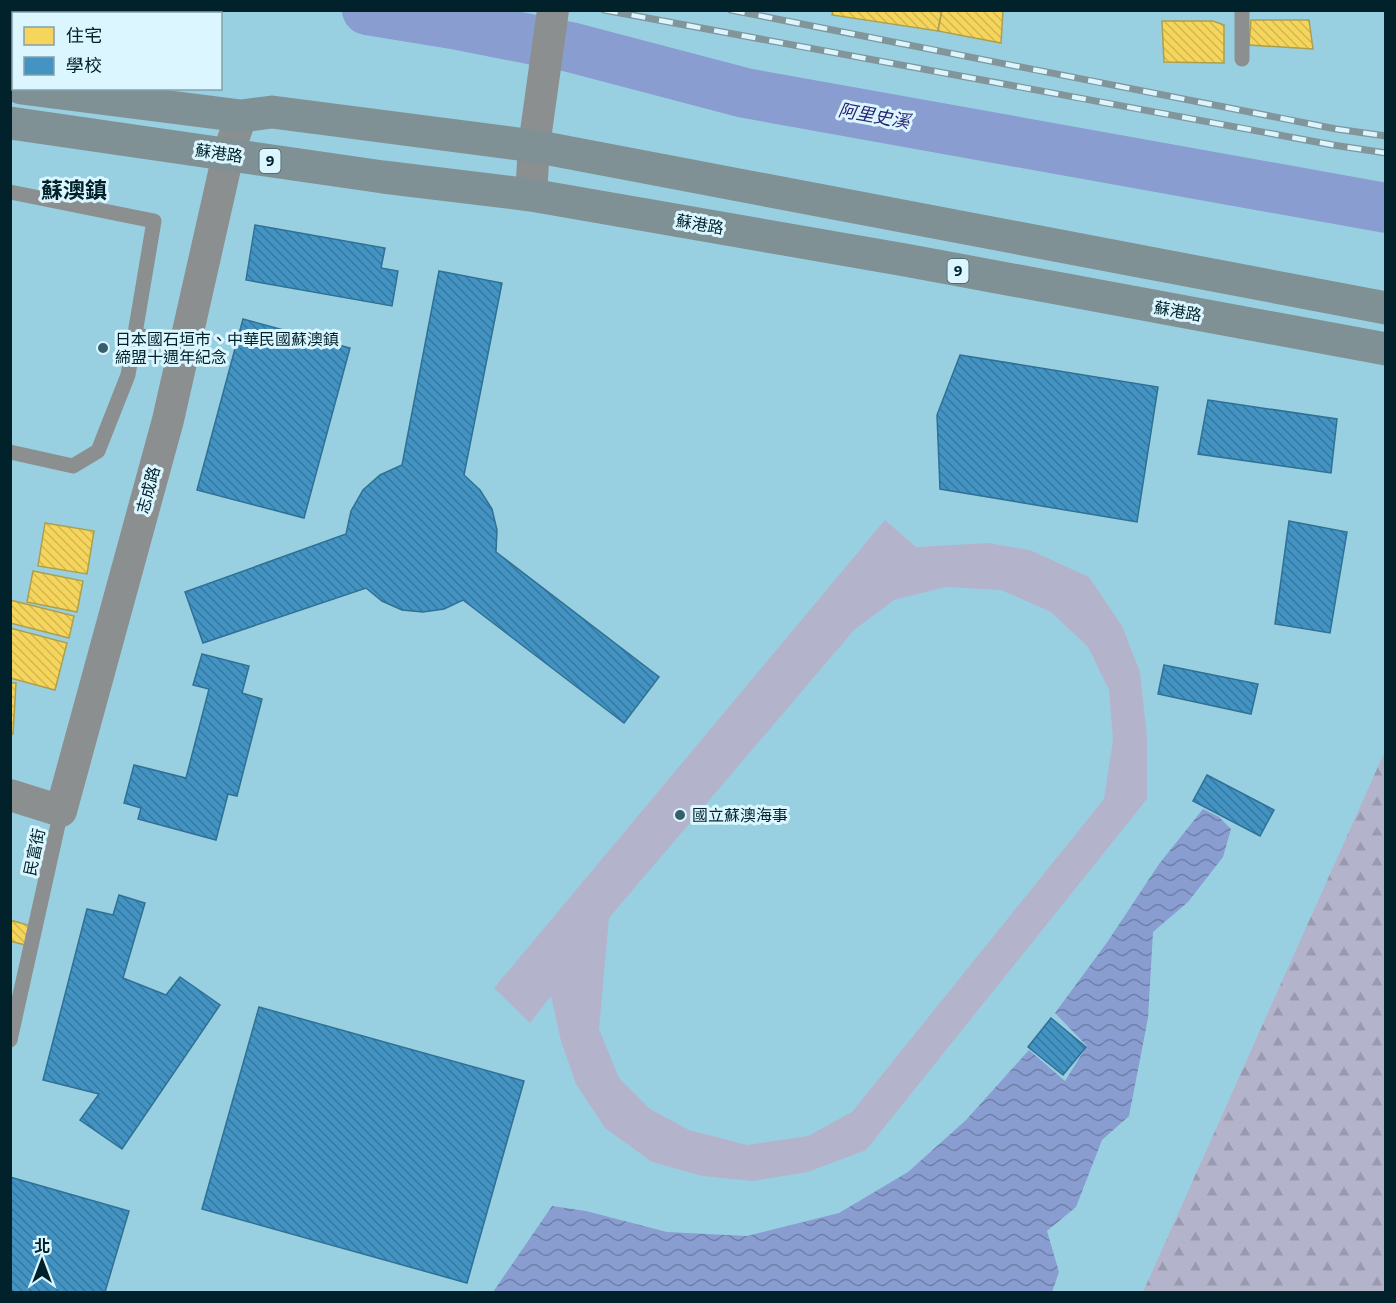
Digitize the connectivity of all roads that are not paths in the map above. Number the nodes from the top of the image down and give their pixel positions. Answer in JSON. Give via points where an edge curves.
{"nodes":[{"id":1,"x":1242,"y":10,"type":"edge"},
{"id":2,"x":552,"y":12,"type":"edge"},
{"id":3,"x":1242,"y":59,"type":"dead end"},
{"id":4,"x":37,"y":90,"type":"edge"},
{"id":5,"x":241,"y":116,"type":"junction"},
{"id":6,"x":10,"y":123,"type":"edge"},
{"id":7,"x":534,"y":146,"type":"junction"},
{"id":8,"x":228,"y":155,"type":"junction"},
{"id":9,"x":10,"y":192,"type":"edge"},
{"id":10,"x":531,"y":195,"type":"junction"},
{"id":11,"x":915,"y":219,"type":"junction"},
{"id":12,"x":905,"y":260,"type":"junction"},
{"id":13,"x":1386,"y":308,"type":"edge"},
{"id":14,"x":135,"y":334,"type":"junction"},
{"id":15,"x":185,"y":348,"type":"junction"},
{"id":16,"x":1386,"y":349,"type":"edge"},
{"id":17,"x":10,"y":452,"type":"edge"},
{"id":18,"x":10,"y":795,"type":"edge"},
{"id":19,"x":61,"y":811,"type":"junction"},
{"id":20,"x":10,"y":1040,"type":"edge"}],
"edges":[{"from":1,"to":3,"type":"lane"},
{"from":2,"to":7,"type":"street"},
{"from":4,"to":5,"type":"main road"},
{"from":5,"to":7,"type":"main road","via":[[272,112]]},
{"from":5,"to":8,"type":"street","name":"志成路"},
{"from":6,"to":8,"type":"main road","name":"蘇港路","number":"9"},
{"from":7,"to":10,"type":"street"},
{"from":7,"to":11,"type":"main road"},
{"from":8,"to":10,"type":"main road","name":"蘇港路","number":"9"},
{"from":8,"to":15,"type":"street","name":"志成路"},
{"from":9,"to":14,"type":"lane","via":[[154,221]]},
{"from":10,"to":12,"type":"main road","name":"蘇港路","number":"9"},
{"from":11,"to":12,"type":"main road"},
{"from":11,"to":13,"type":"main road"},
{"from":12,"to":16,"type":"main road","name":"蘇港路","number":"9"},
{"from":14,"to":15,"type":"lane"},
{"from":14,"to":17,"type":"lane","via":[[128,375],[98,451],[73,466]]},
{"from":15,"to":19,"type":"street","name":"志成路"},
{"from":18,"to":19,"type":"street"},
{"from":19,"to":20,"type":"lane","name":"民富街"}]}
